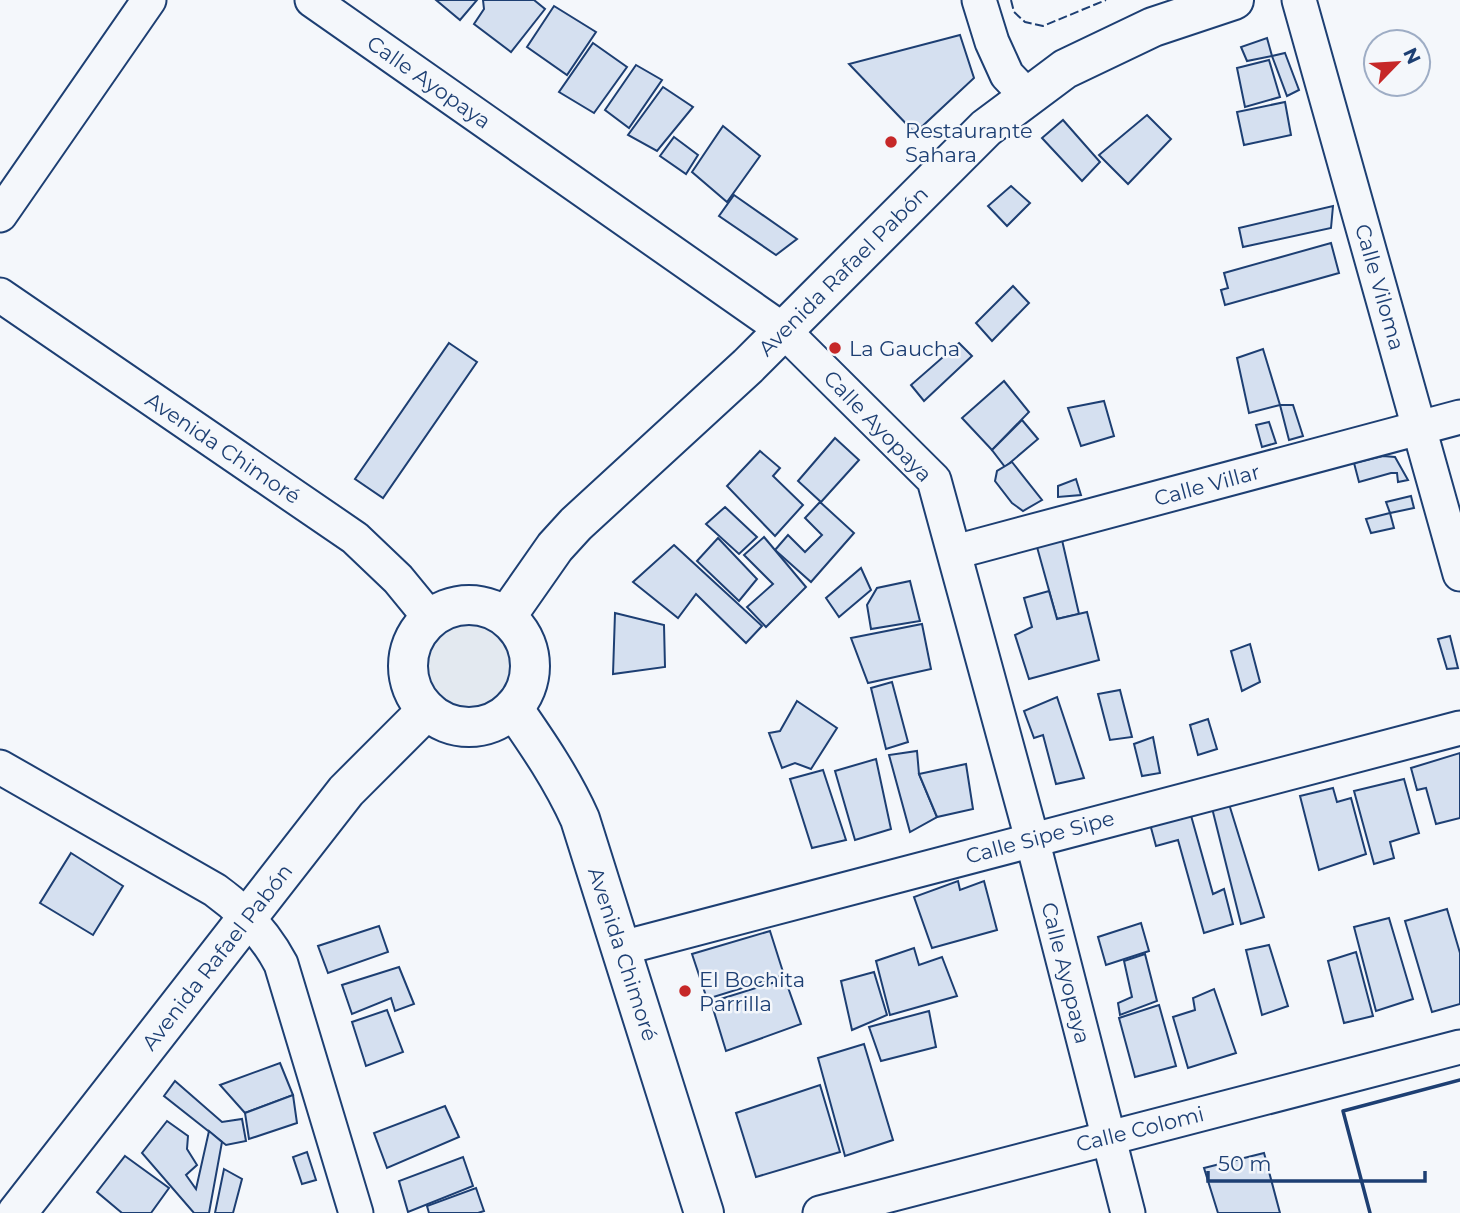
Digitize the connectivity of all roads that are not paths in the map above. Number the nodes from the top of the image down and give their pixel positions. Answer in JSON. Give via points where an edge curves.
{"nodes":[{"id":1,"x":149,"y":0,"type":"edge"},
{"id":2,"x":312,"y":0,"type":"edge"},
{"id":3,"x":979,"y":0,"type":"edge"},
{"id":4,"x":1234,"y":0,"type":"edge"},
{"id":5,"x":1299,"y":0,"type":"edge"},
{"id":6,"x":1027,"y":96,"type":"junction"},
{"id":7,"x":0,"y":215,"type":"edge"},
{"id":8,"x":0,"y":295,"type":"edge"},
{"id":9,"x":783,"y":330,"type":"junction"},
{"id":10,"x":1460,"y":417,"type":"edge"},
{"id":11,"x":1420,"y":428,"type":"junction"},
{"id":12,"x":955,"y":552,"type":"junction"},
{"id":13,"x":1460,"y":574,"type":"edge"},
{"id":14,"x":506,"y":617,"type":"junction"},
{"id":15,"x":430,"y":618,"type":"junction"},
{"id":16,"x":513,"y":708,"type":"junction"},
{"id":17,"x":427,"y":710,"type":"junction"},
{"id":18,"x":1460,"y":728,"type":"edge"},
{"id":19,"x":0,"y":767,"type":"edge"},
{"id":20,"x":1032,"y":839,"type":"junction"},
{"id":21,"x":248,"y":918,"type":"junction"},
{"id":22,"x":621,"y":948,"type":"junction"},
{"id":23,"x":1460,"y":1047,"type":"edge"},
{"id":24,"x":1108,"y":1138,"type":"junction"},
{"id":25,"x":17,"y":1213,"type":"edge"},
{"id":26,"x":356,"y":1213,"type":"edge"},
{"id":27,"x":704,"y":1213,"type":"edge"},
{"id":28,"x":820,"y":1213,"type":"edge"},
{"id":29,"x":1128,"y":1213,"type":"edge"}],
"edges":[{"from":1,"to":7,"type":"street"},
{"from":2,"to":9,"type":"street","name":"Calle Ayopaya"},
{"from":3,"to":6,"type":"street","via":[[1007,75]]},
{"from":4,"to":6,"type":"highway","name":"Avenida Rafael Pabón","via":[[1153,27],[1065,69]]},
{"from":5,"to":11,"type":"street","name":"Calle Viloma"},
{"from":6,"to":9,"type":"highway","name":"Avenida Rafael Pabón","via":[[986,128]]},
{"from":8,"to":15,"type":"street","name":"Avenida Chimoré","via":[[355,538]]},
{"from":9,"to":12,"type":"street","name":"Calle Ayopaya","via":[[934,480]]},
{"from":9,"to":14,"type":"highway","name":"Avenida Rafael Pabón","via":[[576,524]]},
{"from":10,"to":11,"type":"street","name":"Calle Villar"},
{"from":11,"to":12,"type":"street","name":"Calle Villar"},
{"from":11,"to":13,"type":"street","name":"Calle Viloma"},
{"from":12,"to":20,"type":"street","name":"Calle Ayopaya"},
{"from":14,"to":15,"type":"highway","via":[[468,605],[448,608]]},
{"from":14,"to":16,"type":"highway","via":[[523,636],[530,661],[527,687]]},
{"from":15,"to":17,"type":"highway","via":[[411,646],[408,663],[413,688]]},
{"from":16,"to":17,"type":"highway","via":[[494,722],[470,727],[455,725]]},
{"from":16,"to":22,"type":"highway","name":"Avenida Chimoré","via":[[580,819]]},
{"from":17,"to":21,"type":"highway","name":"Avenida Rafael Pabón","via":[[346,791]]},
{"from":18,"to":20,"type":"street","name":"Calle Sipe Sipe"},
{"from":19,"to":21,"type":"street","via":[[215,890]]},
{"from":20,"to":22,"type":"street","name":"Calle Sipe Sipe"},
{"from":20,"to":24,"type":"street","name":"Calle Ayopaya"},
{"from":21,"to":25,"type":"highway","name":"Avenida Rafael Pabón"},
{"from":21,"to":26,"type":"street","via":[[281,964]]},
{"from":22,"to":27,"type":"highway","name":"Avenida Chimoré"},
{"from":23,"to":24,"type":"street","name":"Calle Colomi"},
{"from":24,"to":28,"type":"street","name":"Calle Colomi"},
{"from":24,"to":29,"type":"street","name":"Calle Ayopaya"}]}
